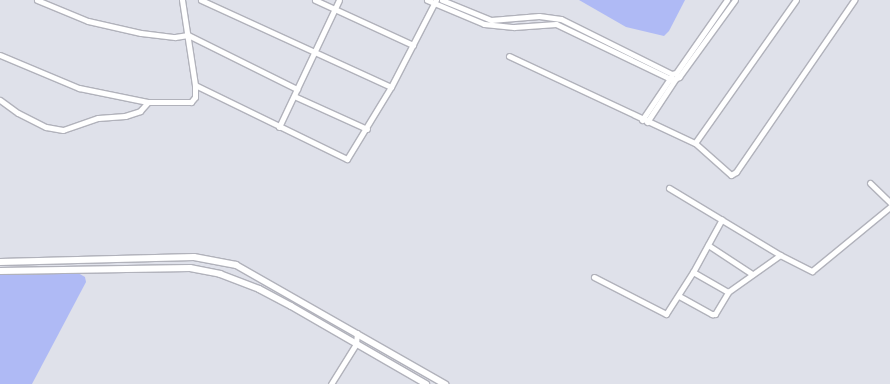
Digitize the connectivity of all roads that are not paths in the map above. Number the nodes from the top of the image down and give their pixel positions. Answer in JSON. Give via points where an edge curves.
{"nodes":[{"id":1,"x":37,"y":0,"type":"edge"},
{"id":2,"x":182,"y":0,"type":"edge"},
{"id":3,"x":201,"y":0,"type":"edge"},
{"id":4,"x":315,"y":0,"type":"edge"},
{"id":5,"x":339,"y":0,"type":"edge"},
{"id":6,"x":427,"y":0,"type":"edge"},
{"id":7,"x":442,"y":0,"type":"edge"},
{"id":8,"x":727,"y":0,"type":"edge"},
{"id":9,"x":735,"y":0,"type":"edge"},
{"id":10,"x":796,"y":0,"type":"edge"},
{"id":11,"x":854,"y":0,"type":"edge"},
{"id":12,"x":435,"y":2,"type":"edge"},
{"id":13,"x":335,"y":9,"type":"junction"},
{"id":14,"x":188,"y":35,"type":"junction"},
{"id":15,"x":413,"y":45,"type":"junction"},
{"id":16,"x":316,"y":53,"type":"junction"},
{"id":17,"x":0,"y":55,"type":"edge"},
{"id":18,"x":509,"y":56,"type":"dead end"},
{"id":19,"x":674,"y":77,"type":"junction"},
{"id":20,"x":195,"y":85,"type":"junction"},
{"id":21,"x":391,"y":87,"type":"junction"},
{"id":22,"x":298,"y":89,"type":"junction"},
{"id":23,"x":294,"y":96,"type":"junction"},
{"id":24,"x":0,"y":100,"type":"edge"},
{"id":25,"x":148,"y":102,"type":"junction"},
{"id":26,"x":644,"y":121,"type":"junction"},
{"id":27,"x":279,"y":127,"type":"junction"},
{"id":28,"x":366,"y":129,"type":"junction"},
{"id":29,"x":694,"y":143,"type":"junction"},
{"id":30,"x":870,"y":183,"type":"dead end"},
{"id":31,"x":669,"y":188,"type":"dead end"},
{"id":32,"x":890,"y":202,"type":"edge"},
{"id":33,"x":890,"y":207,"type":"edge"},
{"id":34,"x":722,"y":219,"type":"junction"},
{"id":35,"x":708,"y":246,"type":"junction"},
{"id":36,"x":780,"y":255,"type":"junction"},
{"id":37,"x":0,"y":262,"type":"edge"},
{"id":38,"x":0,"y":271,"type":"edge"},
{"id":39,"x":693,"y":272,"type":"junction"},
{"id":40,"x":752,"y":274,"type":"junction"},
{"id":41,"x":594,"y":277,"type":"dead end"},
{"id":42,"x":728,"y":292,"type":"junction"},
{"id":43,"x":679,"y":296,"type":"junction"},
{"id":44,"x":357,"y":333,"type":"junction"},
{"id":45,"x":356,"y":344,"type":"junction"},
{"id":46,"x":331,"y":384,"type":"edge"},
{"id":47,"x":426,"y":384,"type":"edge"},
{"id":48,"x":445,"y":384,"type":"edge"}],
"edges":[{"from":1,"to":14,"type":"street","via":[[88,21],[141,33],[175,37]]},
{"from":2,"to":14,"type":"street"},
{"from":3,"to":16,"type":"street"},
{"from":4,"to":13,"type":"street"},
{"from":5,"to":13,"type":"street"},
{"from":6,"to":12,"type":"street"},
{"from":7,"to":19,"type":"street","via":[[491,20],[539,16],[561,19]]},
{"from":8,"to":19,"type":"street"},
{"from":9,"to":19,"type":"street"},
{"from":10,"to":29,"type":"street"},
{"from":11,"to":29,"type":"street","via":[[736,172],[731,174]]},
{"from":12,"to":15,"type":"street"},
{"from":12,"to":19,"type":"street","via":[[484,24],[514,28],[556,24]]},
{"from":13,"to":15,"type":"street"},
{"from":13,"to":16,"type":"street"},
{"from":14,"to":20,"type":"street"},
{"from":14,"to":22,"type":"street"},
{"from":15,"to":21,"type":"street"},
{"from":16,"to":21,"type":"street"},
{"from":16,"to":22,"type":"street"},
{"from":17,"to":25,"type":"street","via":[[79,88]]},
{"from":18,"to":26,"type":"street"},
{"from":19,"to":26,"type":"street"},
{"from":20,"to":25,"type":"street","via":[[195,97],[191,102]]},
{"from":20,"to":27,"type":"street"},
{"from":21,"to":28,"type":"street"},
{"from":22,"to":23,"type":"street"},
{"from":23,"to":27,"type":"street"},
{"from":23,"to":28,"type":"street"},
{"from":24,"to":25,"type":"street","via":[[46,127],[63,130],[98,118],[125,116],[140,111]]},
{"from":26,"to":29,"type":"street"},
{"from":27,"to":28,"type":"street","via":[[348,159]]},
{"from":30,"to":32,"type":"street"},
{"from":31,"to":34,"type":"street"},
{"from":33,"to":36,"type":"street","via":[[812,271]]},
{"from":34,"to":35,"type":"street"},
{"from":34,"to":36,"type":"street"},
{"from":35,"to":39,"type":"street"},
{"from":35,"to":40,"type":"street"},
{"from":36,"to":40,"type":"street"},
{"from":37,"to":44,"type":"street","via":[[194,257],[218,261],[236,265]]},
{"from":38,"to":45,"type":"street","via":[[190,268],[220,274],[259,289]]},
{"from":39,"to":42,"type":"street"},
{"from":39,"to":43,"type":"street"},
{"from":40,"to":42,"type":"street"},
{"from":41,"to":43,"type":"street","via":[[664,314]]},
{"from":42,"to":43,"type":"street","via":[[712,314]]},
{"from":44,"to":45,"type":"street"},
{"from":44,"to":48,"type":"street"},
{"from":45,"to":46,"type":"street"},
{"from":45,"to":47,"type":"street"}]}
